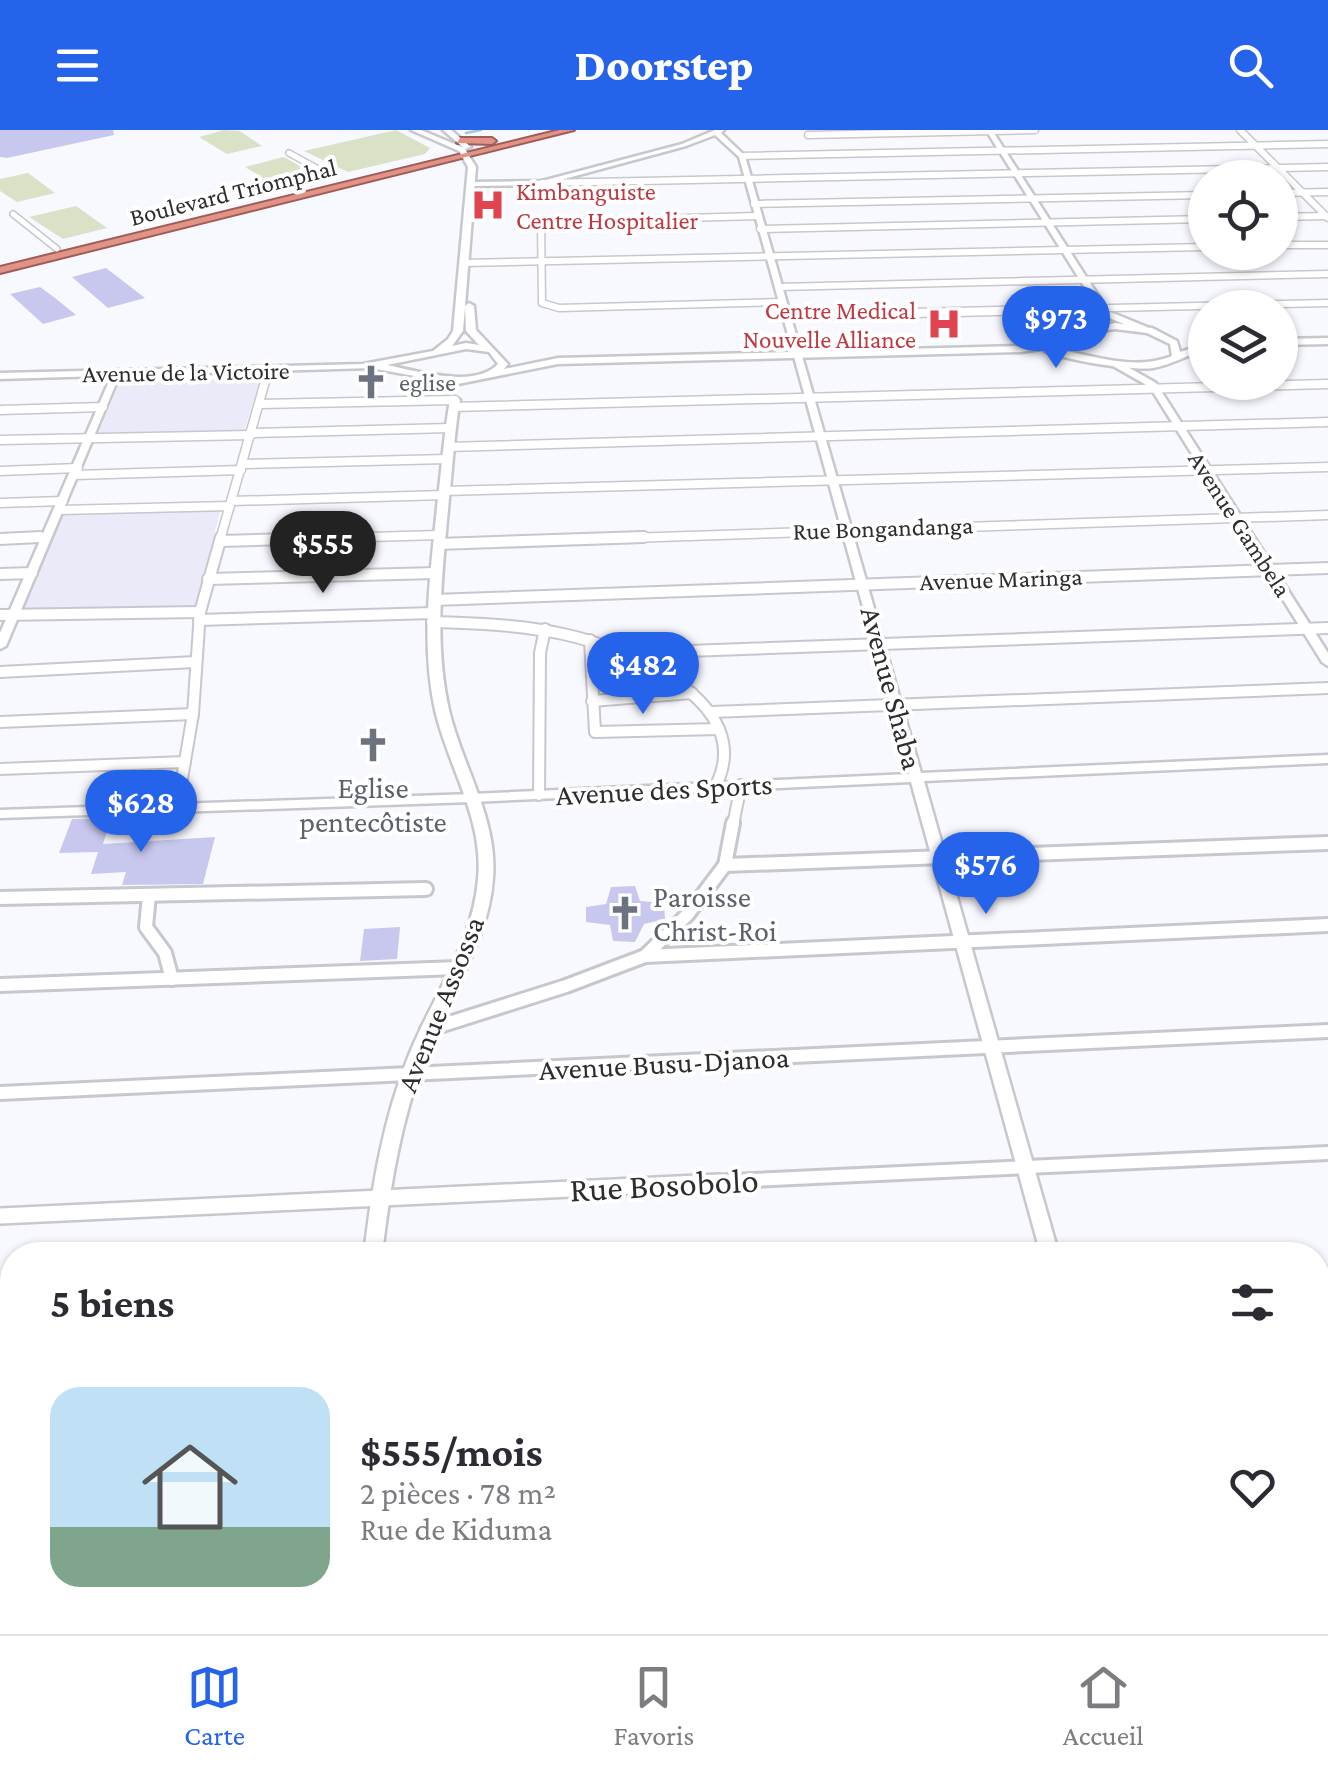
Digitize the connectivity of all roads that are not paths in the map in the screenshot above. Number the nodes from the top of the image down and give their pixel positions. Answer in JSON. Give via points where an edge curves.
{"nodes":[{"id":1,"x":415,"y":130,"type":"edge"},
{"id":2,"x":448,"y":130,"type":"edge"},
{"id":3,"x":546,"y":130,"type":"edge"},
{"id":4,"x":570,"y":130,"type":"edge"},
{"id":5,"x":826,"y":130,"type":"edge"},
{"id":6,"x":989,"y":130,"type":"edge"},
{"id":7,"x":1035,"y":130,"type":"edge"},
{"id":8,"x":1240,"y":130,"type":"edge"},
{"id":9,"x":719,"y":131,"type":"edge"},
{"id":10,"x":808,"y":135,"type":"junction"},
{"id":11,"x":426,"y":136,"type":"junction"},
{"id":12,"x":1328,"y":144,"type":"edge"},
{"id":13,"x":1256,"y":146,"type":"junction"},
{"id":14,"x":467,"y":150,"type":"junction"},
{"id":15,"x":1001,"y":151,"type":"junction"},
{"id":16,"x":290,"y":153,"type":"dead end"},
{"id":17,"x":812,"y":155,"type":"junction"},
{"id":18,"x":742,"y":156,"type":"junction"},
{"id":19,"x":1270,"y":160,"type":"edge"},
{"id":20,"x":1328,"y":167,"type":"edge"},
{"id":21,"x":1298,"y":168,"type":"edge"},
{"id":22,"x":1188,"y":170,"type":"edge"},
{"id":23,"x":1014,"y":174,"type":"junction"},
{"id":24,"x":329,"y":175,"type":"dead end"},
{"id":25,"x":747,"y":180,"type":"junction"},
{"id":26,"x":542,"y":183,"type":"junction"},
{"id":27,"x":474,"y":184,"type":"junction"},
{"id":28,"x":1298,"y":188,"type":"edge"},
{"id":29,"x":1298,"y":192,"type":"edge"},
{"id":30,"x":1302,"y":192,"type":"junction"},
{"id":31,"x":1328,"y":192,"type":"edge"},
{"id":32,"x":1188,"y":194,"type":"edge"},
{"id":33,"x":1031,"y":199,"type":"junction"},
{"id":34,"x":754,"y":204,"type":"junction"},
{"id":35,"x":13,"y":214,"type":"dead end"},
{"id":36,"x":757,"y":216,"type":"junction"},
{"id":37,"x":1298,"y":217,"type":"edge"},
{"id":38,"x":1327,"y":217,"type":"edge"},
{"id":39,"x":1188,"y":219,"type":"edge"},
{"id":40,"x":1045,"y":222,"type":"junction"},
{"id":41,"x":760,"y":229,"type":"junction"},
{"id":42,"x":1328,"y":244,"type":"edge"},
{"id":43,"x":1298,"y":245,"type":"edge"},
{"id":44,"x":1188,"y":247,"type":"edge"},
{"id":45,"x":56,"y":249,"type":"junction"},
{"id":46,"x":1065,"y":250,"type":"junction"},
{"id":47,"x":768,"y":256,"type":"junction"},
{"id":48,"x":540,"y":262,"type":"junction"},
{"id":49,"x":468,"y":263,"type":"junction"},
{"id":50,"x":0,"y":266,"type":"edge"},
{"id":51,"x":1328,"y":274,"type":"edge"},
{"id":52,"x":1085,"y":280,"type":"junction"},
{"id":53,"x":778,"y":287,"type":"junction"},
{"id":54,"x":782,"y":302,"type":"junction"},
{"id":55,"x":1328,"y":303,"type":"edge"},
{"id":56,"x":1105,"y":311,"type":"junction"},
{"id":57,"x":787,"y":316,"type":"junction"},
{"id":58,"x":464,"y":317,"type":"junction"},
{"id":59,"x":1144,"y":328,"type":"junction"},
{"id":60,"x":1087,"y":333,"type":"junction"},
{"id":61,"x":1158,"y":333,"type":"junction"},
{"id":62,"x":1188,"y":340,"type":"edge"},
{"id":63,"x":1328,"y":341,"type":"edge"},
{"id":64,"x":1298,"y":342,"type":"edge"},
{"id":65,"x":1021,"y":348,"type":"junction"},
{"id":66,"x":490,"y":350,"type":"junction"},
{"id":67,"x":1188,"y":350,"type":"edge"},
{"id":68,"x":434,"y":353,"type":"junction"},
{"id":69,"x":1176,"y":354,"type":"junction"},
{"id":70,"x":799,"y":356,"type":"junction"},
{"id":71,"x":1095,"y":358,"type":"junction"},
{"id":72,"x":558,"y":361,"type":"junction"},
{"id":73,"x":1164,"y":362,"type":"junction"},
{"id":74,"x":1116,"y":364,"type":"junction"},
{"id":75,"x":372,"y":366,"type":"junction"},
{"id":76,"x":268,"y":371,"type":"junction"},
{"id":77,"x":116,"y":374,"type":"junction"},
{"id":78,"x":493,"y":374,"type":"junction"},
{"id":79,"x":0,"y":376,"type":"edge"},
{"id":80,"x":432,"y":376,"type":"junction"},
{"id":81,"x":1328,"y":384,"type":"edge"},
{"id":82,"x":1154,"y":387,"type":"junction"},
{"id":83,"x":811,"y":397,"type":"junction"},
{"id":84,"x":260,"y":404,"type":"junction"},
{"id":85,"x":454,"y":404,"type":"junction"},
{"id":86,"x":103,"y":407,"type":"junction"},
{"id":87,"x":0,"y":410,"type":"edge"},
{"id":88,"x":1328,"y":422,"type":"edge"},
{"id":89,"x":1177,"y":426,"type":"junction"},
{"id":90,"x":450,"y":428,"type":"junction"},
{"id":91,"x":251,"y":434,"type":"junction"},
{"id":92,"x":822,"y":434,"type":"junction"},
{"id":93,"x":91,"y":438,"type":"junction"},
{"id":94,"x":0,"y":440,"type":"edge"},
{"id":95,"x":447,"y":453,"type":"junction"},
{"id":96,"x":242,"y":467,"type":"junction"},
{"id":97,"x":1328,"y":467,"type":"edge"},
{"id":98,"x":1206,"y":470,"type":"junction"},
{"id":99,"x":0,"y":471,"type":"edge"},
{"id":100,"x":77,"y":472,"type":"junction"},
{"id":101,"x":833,"y":480,"type":"junction"},
{"id":102,"x":444,"y":493,"type":"junction"},
{"id":103,"x":231,"y":503,"type":"junction"},
{"id":104,"x":0,"y":504,"type":"edge"},
{"id":105,"x":62,"y":506,"type":"junction"},
{"id":106,"x":1328,"y":515,"type":"edge"},
{"id":107,"x":1236,"y":518,"type":"junction"},
{"id":108,"x":848,"y":529,"type":"junction"},
{"id":109,"x":47,"y":537,"type":"junction"},
{"id":110,"x":0,"y":539,"type":"edge"},
{"id":111,"x":439,"y":539,"type":"junction"},
{"id":112,"x":221,"y":541,"type":"junction"},
{"id":113,"x":1328,"y":568,"type":"edge"},
{"id":114,"x":1270,"y":570,"type":"junction"},
{"id":115,"x":32,"y":573,"type":"junction"},
{"id":116,"x":436,"y":573,"type":"junction"},
{"id":117,"x":0,"y":574,"type":"edge"},
{"id":118,"x":208,"y":579,"type":"junction"},
{"id":119,"x":863,"y":583,"type":"junction"},
{"id":120,"x":433,"y":612,"type":"junction"},
{"id":121,"x":14,"y":614,"type":"junction"},
{"id":122,"x":199,"y":616,"type":"junction"},
{"id":123,"x":0,"y":618,"type":"edge"},
{"id":124,"x":1307,"y":628,"type":"junction"},
{"id":125,"x":1328,"y":628,"type":"edge"},
{"id":126,"x":545,"y":629,"type":"junction"},
{"id":127,"x":590,"y":640,"type":"junction"},
{"id":128,"x":880,"y":643,"type":"junction"},
{"id":129,"x":0,"y":646,"type":"edge"},
{"id":130,"x":633,"y":654,"type":"junction"},
{"id":131,"x":195,"y":662,"type":"junction"},
{"id":132,"x":1328,"y":662,"type":"edge"},
{"id":133,"x":0,"y":672,"type":"edge"},
{"id":134,"x":1328,"y":688,"type":"edge"},
{"id":135,"x":692,"y":694,"type":"junction"},
{"id":136,"x":592,"y":701,"type":"junction"},
{"id":137,"x":896,"y":704,"type":"junction"},
{"id":138,"x":712,"y":712,"type":"junction"},
{"id":139,"x":193,"y":714,"type":"junction"},
{"id":140,"x":0,"y":722,"type":"edge"},
{"id":141,"x":718,"y":729,"type":"junction"},
{"id":142,"x":1328,"y":759,"type":"edge"},
{"id":143,"x":185,"y":762,"type":"junction"},
{"id":144,"x":0,"y":769,"type":"edge"},
{"id":145,"x":916,"y":776,"type":"junction"},
{"id":146,"x":741,"y":785,"type":"junction"},
{"id":147,"x":714,"y":786,"type":"junction"},
{"id":148,"x":539,"y":794,"type":"junction"},
{"id":149,"x":472,"y":798,"type":"junction"},
{"id":150,"x":177,"y":808,"type":"junction"},
{"id":151,"x":0,"y":814,"type":"edge"},
{"id":152,"x":1328,"y":843,"type":"edge"},
{"id":153,"x":939,"y":859,"type":"junction"},
{"id":154,"x":725,"y":866,"type":"junction"},
{"id":155,"x":426,"y":889,"type":"dead end"},
{"id":156,"x":149,"y":895,"type":"junction"},
{"id":157,"x":0,"y":898,"type":"edge"},
{"id":158,"x":1328,"y":925,"type":"edge"},
{"id":159,"x":964,"y":939,"type":"junction"},
{"id":160,"x":646,"y":956,"type":"junction"},
{"id":161,"x":458,"y":968,"type":"junction"},
{"id":162,"x":172,"y":979,"type":"junction"},
{"id":163,"x":0,"y":985,"type":"edge"},
{"id":164,"x":427,"y":1030,"type":"junction"},
{"id":165,"x":1328,"y":1030,"type":"edge"},
{"id":166,"x":993,"y":1046,"type":"junction"},
{"id":167,"x":409,"y":1076,"type":"junction"},
{"id":168,"x":0,"y":1093,"type":"edge"},
{"id":169,"x":1328,"y":1153,"type":"edge"},
{"id":170,"x":1027,"y":1169,"type":"junction"},
{"id":171,"x":379,"y":1201,"type":"junction"},
{"id":172,"x":0,"y":1216,"type":"edge"},
{"id":173,"x":374,"y":1242,"type":"edge"},
{"id":174,"x":1047,"y":1242,"type":"edge"}],
"edges":[{"from":1,"to":11,"type":"main road"},
{"from":2,"to":11,"type":"main road"},
{"from":2,"to":14,"type":"main road"},
{"from":3,"to":14,"type":"highway"},
{"from":4,"to":14,"type":"highway","name":"Boulevard Triomphal"},
{"from":5,"to":10,"type":"street"},
{"from":6,"to":7,"type":"street"},
{"from":6,"to":10,"type":"street"},
{"from":6,"to":15,"type":"street"},
{"from":8,"to":13,"type":"street"},
{"from":9,"to":18,"type":"street"},
{"from":9,"to":26,"type":"street"},
{"from":10,"to":17,"type":"street"},
{"from":11,"to":14,"type":"main road"},
{"from":12,"to":13,"type":"street"},
{"from":13,"to":15,"type":"street"},
{"from":13,"to":19,"type":"street"},
{"from":14,"to":27,"type":"main road"},
{"from":14,"to":45,"type":"highway","name":"Boulevard Triomphal"},
{"from":14,"to":50,"type":"highway","name":"Boulevard Triomphal"},
{"from":15,"to":17,"type":"street"},
{"from":15,"to":23,"type":"street"},
{"from":16,"to":24,"type":"street"},
{"from":17,"to":18,"type":"street"},
{"from":18,"to":25,"type":"street","name":"Avenue Shaba"},
{"from":20,"to":21,"type":"street"},
{"from":22,"to":23,"type":"street"},
{"from":23,"to":25,"type":"street"},
{"from":23,"to":33,"type":"street"},
{"from":25,"to":26,"type":"street"},
{"from":25,"to":34,"type":"street","name":"Avenue Shaba"},
{"from":26,"to":27,"type":"street"},
{"from":27,"to":49,"type":"main road"},
{"from":28,"to":30,"type":"street"},
{"from":29,"to":30,"type":"street"},
{"from":30,"to":31,"type":"street"},
{"from":30,"to":38,"type":"street"},
{"from":32,"to":33,"type":"street"},
{"from":33,"to":34,"type":"street"},
{"from":33,"to":40,"type":"street"},
{"from":34,"to":36,"type":"street","name":"Avenue Shaba"},
{"from":35,"to":45,"type":"street"},
{"from":36,"to":41,"type":"street","name":"Avenue Shaba"},
{"from":36,"to":48,"type":"street","via":[[541,222]]},
{"from":37,"to":38,"type":"street"},
{"from":39,"to":40,"type":"street"},
{"from":40,"to":41,"type":"street"},
{"from":40,"to":46,"type":"street"},
{"from":41,"to":47,"type":"street","name":"Avenue Shaba"},
{"from":42,"to":43,"type":"street"},
{"from":44,"to":46,"type":"street"},
{"from":45,"to":50,"type":"highway","name":"Boulevard Triomphal"},
{"from":46,"to":47,"type":"street"},
{"from":46,"to":52,"type":"street"},
{"from":47,"to":48,"type":"street"},
{"from":47,"to":53,"type":"street","name":"Avenue Shaba"},
{"from":48,"to":49,"type":"street"},
{"from":48,"to":54,"type":"street","via":[[545,306]]},
{"from":49,"to":58,"type":"main road"},
{"from":51,"to":52,"type":"street"},
{"from":52,"to":53,"type":"street"},
{"from":52,"to":56,"type":"street"},
{"from":53,"to":54,"type":"street","name":"Avenue Shaba"},
{"from":54,"to":57,"type":"street","name":"Avenue Shaba"},
{"from":55,"to":56,"type":"street"},
{"from":56,"to":57,"type":"street"},
{"from":56,"to":59,"type":"street"},
{"from":56,"to":60,"type":"street"},
{"from":57,"to":70,"type":"street","name":"Avenue Shaba"},
{"from":58,"to":66,"type":"main road"},
{"from":58,"to":68,"type":"main road","via":[[456,336]]},
{"from":59,"to":60,"type":"main road"},
{"from":59,"to":61,"type":"main road"},
{"from":60,"to":65,"type":"main road"},
{"from":60,"to":71,"type":"main road","via":[[1080,345]]},
{"from":61,"to":62,"type":"main road"},
{"from":61,"to":69,"type":"main road","via":[[1174,343]]},
{"from":63,"to":64,"type":"main road"},
{"from":65,"to":70,"type":"main road"},
{"from":65,"to":71,"type":"main road"},
{"from":66,"to":68,"type":"main road","via":[[466,346]]},
{"from":66,"to":72,"type":"main road"},
{"from":66,"to":78,"type":"main road","via":[[503,364]]},
{"from":67,"to":69,"type":"main road"},
{"from":68,"to":75,"type":"main road"},
{"from":68,"to":80,"type":"main road","via":[[423,367]]},
{"from":69,"to":73,"type":"main road"},
{"from":70,"to":72,"type":"main road"},
{"from":70,"to":83,"type":"street","name":"Avenue Shaba"},
{"from":71,"to":74,"type":"main road"},
{"from":72,"to":78,"type":"main road"},
{"from":73,"to":74,"type":"main road"},
{"from":73,"to":82,"type":"street","via":[[1154,373]]},
{"from":74,"to":82,"type":"street"},
{"from":75,"to":76,"type":"main road","name":"Avenue de la Victoire"},
{"from":75,"to":80,"type":"main road"},
{"from":76,"to":77,"type":"main road","name":"Avenue de la Victoire"},
{"from":76,"to":84,"type":"street"},
{"from":77,"to":79,"type":"main road","name":"Avenue de la Victoire"},
{"from":77,"to":86,"type":"street"},
{"from":78,"to":80,"type":"main road","via":[[470,381]]},
{"from":78,"to":85,"type":"main road"},
{"from":80,"to":85,"type":"main road"},
{"from":81,"to":82,"type":"street"},
{"from":82,"to":83,"type":"street"},
{"from":82,"to":89,"type":"street","name":"Avenue Gambela"},
{"from":83,"to":85,"type":"street"},
{"from":83,"to":92,"type":"street","name":"Avenue Shaba"},
{"from":84,"to":85,"type":"street"},
{"from":84,"to":91,"type":"street"},
{"from":85,"to":90,"type":"main road","name":"Avenue Assossa"},
{"from":86,"to":87,"type":"street"},
{"from":86,"to":93,"type":"street"},
{"from":88,"to":89,"type":"street"},
{"from":89,"to":92,"type":"street"},
{"from":89,"to":98,"type":"street","name":"Avenue Gambela"},
{"from":90,"to":91,"type":"street"},
{"from":90,"to":95,"type":"main road","name":"Avenue Assossa"},
{"from":91,"to":93,"type":"street"},
{"from":91,"to":96,"type":"street"},
{"from":92,"to":95,"type":"street"},
{"from":92,"to":101,"type":"street","name":"Avenue Shaba"},
{"from":93,"to":94,"type":"street"},
{"from":93,"to":100,"type":"street"},
{"from":95,"to":96,"type":"street"},
{"from":95,"to":102,"type":"main road","name":"Avenue Assossa"},
{"from":96,"to":100,"type":"street"},
{"from":96,"to":103,"type":"street"},
{"from":97,"to":98,"type":"street"},
{"from":98,"to":101,"type":"street"},
{"from":98,"to":107,"type":"street","name":"Avenue Gambela"},
{"from":99,"to":100,"type":"street"},
{"from":100,"to":105,"type":"street"},
{"from":101,"to":102,"type":"street"},
{"from":101,"to":108,"type":"street","name":"Avenue Shaba"},
{"from":102,"to":103,"type":"street"},
{"from":102,"to":111,"type":"main road","name":"Avenue Assossa"},
{"from":103,"to":105,"type":"street"},
{"from":103,"to":112,"type":"street"},
{"from":104,"to":105,"type":"street"},
{"from":105,"to":109,"type":"street"},
{"from":106,"to":107,"type":"street","name":"Rue Bongandanga"},
{"from":107,"to":108,"type":"street","name":"Rue Bongandanga"},
{"from":107,"to":114,"type":"street","name":"Avenue Gambela"},
{"from":108,"to":111,"type":"street","name":"Rue Bongandanga"},
{"from":108,"to":119,"type":"street","name":"Avenue Shaba"},
{"from":109,"to":110,"type":"street"},
{"from":109,"to":115,"type":"street"},
{"from":111,"to":112,"type":"street","name":"Rue Bongandanga"},
{"from":111,"to":116,"type":"main road","name":"Avenue Assossa"},
{"from":112,"to":118,"type":"street"},
{"from":113,"to":114,"type":"street","name":"Avenue Maringa"},
{"from":114,"to":119,"type":"street","name":"Avenue Maringa"},
{"from":114,"to":124,"type":"street","name":"Avenue Gambela"},
{"from":115,"to":117,"type":"street"},
{"from":115,"to":121,"type":"street"},
{"from":116,"to":118,"type":"street"},
{"from":116,"to":120,"type":"main road","name":"Avenue Assossa"},
{"from":118,"to":122,"type":"street"},
{"from":119,"to":120,"type":"street","name":"Avenue Maringa"},
{"from":119,"to":128,"type":"street","name":"Avenue Shaba"},
{"from":120,"to":122,"type":"street"},
{"from":120,"to":126,"type":"street"},
{"from":120,"to":149,"type":"main road","name":"Avenue Assossa","via":[[442,711]]},
{"from":121,"to":122,"type":"street"},
{"from":121,"to":123,"type":"street"},
{"from":121,"to":129,"type":"street"},
{"from":122,"to":131,"type":"street"},
{"from":124,"to":125,"type":"street"},
{"from":124,"to":128,"type":"street"},
{"from":124,"to":132,"type":"street","name":"Avenue Gambela"},
{"from":126,"to":127,"type":"street"},
{"from":126,"to":148,"type":"street"},
{"from":127,"to":130,"type":"street"},
{"from":127,"to":136,"type":"street"},
{"from":128,"to":130,"type":"street"},
{"from":128,"to":137,"type":"street","name":"Avenue Shaba"},
{"from":130,"to":135,"type":"street"},
{"from":131,"to":133,"type":"street"},
{"from":131,"to":139,"type":"street"},
{"from":134,"to":137,"type":"street"},
{"from":135,"to":136,"type":"street"},
{"from":135,"to":138,"type":"street"},
{"from":136,"to":141,"type":"street","via":[[594,732]]},
{"from":137,"to":138,"type":"street"},
{"from":137,"to":145,"type":"street","name":"Avenue Shaba"},
{"from":138,"to":141,"type":"street"},
{"from":139,"to":140,"type":"street"},
{"from":139,"to":143,"type":"street"},
{"from":141,"to":147,"type":"street","via":[[724,764]]},
{"from":142,"to":145,"type":"street","name":"Avenue des Sports"},
{"from":143,"to":144,"type":"street"},
{"from":143,"to":150,"type":"street"},
{"from":145,"to":146,"type":"street","name":"Avenue des Sports"},
{"from":145,"to":153,"type":"street","name":"Avenue Shaba"},
{"from":146,"to":147,"type":"street","name":"Avenue des Sports"},
{"from":146,"to":154,"type":"street"},
{"from":147,"to":148,"type":"street","name":"Avenue des Sports"},
{"from":148,"to":149,"type":"street","name":"Avenue des Sports"},
{"from":149,"to":150,"type":"street","name":"Avenue des Sports"},
{"from":149,"to":161,"type":"main road","name":"Avenue Assossa","via":[[486,880]]},
{"from":150,"to":151,"type":"street","name":"Avenue des Sports"},
{"from":152,"to":153,"type":"street"},
{"from":153,"to":154,"type":"street"},
{"from":153,"to":159,"type":"street","name":"Avenue Shaba"},
{"from":154,"to":160,"type":"street"},
{"from":155,"to":156,"type":"street"},
{"from":156,"to":157,"type":"street"},
{"from":156,"to":162,"type":"street","via":[[146,926],[165,953]]},
{"from":158,"to":159,"type":"street"},
{"from":159,"to":160,"type":"street"},
{"from":159,"to":166,"type":"street","name":"Avenue Shaba"},
{"from":160,"to":164,"type":"street"},
{"from":161,"to":162,"type":"street"},
{"from":161,"to":164,"type":"main road","name":"Avenue Assossa"},
{"from":162,"to":163,"type":"street"},
{"from":164,"to":167,"type":"main road","name":"Avenue Assossa"},
{"from":165,"to":166,"type":"street","name":"Avenue Busu-Djanoa"},
{"from":166,"to":167,"type":"street","name":"Avenue Busu-Djanoa"},
{"from":166,"to":170,"type":"street","name":"Avenue Shaba"},
{"from":167,"to":168,"type":"street","name":"Avenue Busu-Djanoa"},
{"from":167,"to":171,"type":"main road","name":"Avenue Assossa"},
{"from":169,"to":170,"type":"street","name":"Rue Bosobolo"},
{"from":170,"to":171,"type":"street","name":"Rue Bosobolo"},
{"from":170,"to":174,"type":"street","name":"Avenue Shaba"},
{"from":171,"to":172,"type":"street","name":"Rue Bosobolo"},
{"from":171,"to":173,"type":"main road","name":"Avenue Assossa"}]}
